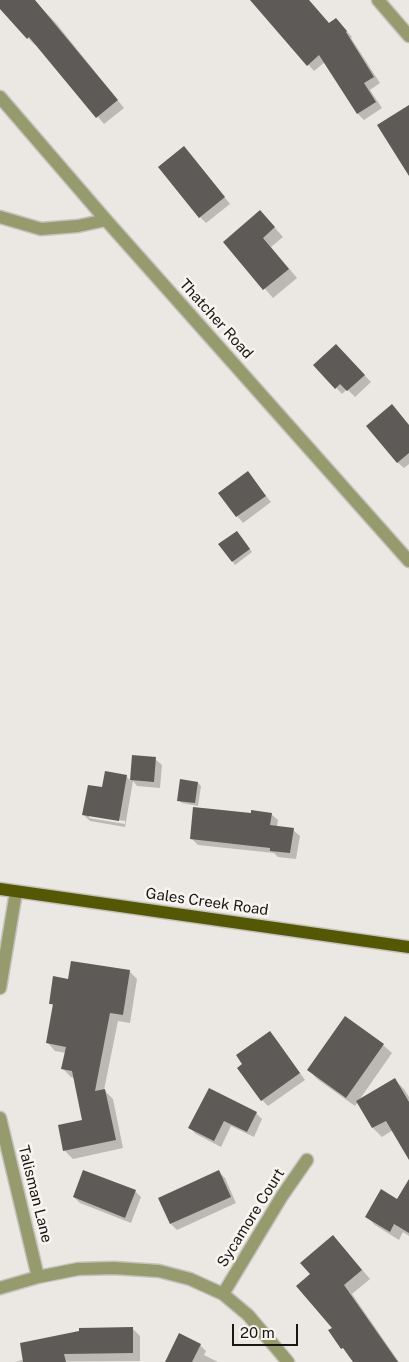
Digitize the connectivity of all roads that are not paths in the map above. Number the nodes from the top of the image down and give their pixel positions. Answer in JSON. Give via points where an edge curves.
{"nodes":[{"id":1,"x":378,"y":0,"type":"edge"},
{"id":2,"x":409,"y":36,"type":"edge"},
{"id":3,"x":0,"y":97,"type":"edge"},
{"id":4,"x":0,"y":217,"type":"edge"},
{"id":5,"x":106,"y":220,"type":"junction"},
{"id":6,"x":409,"y":561,"type":"edge"},
{"id":7,"x":0,"y":889,"type":"edge"},
{"id":8,"x":16,"y":892,"type":"junction"},
{"id":9,"x":409,"y":947,"type":"edge"},
{"id":10,"x":0,"y":988,"type":"edge"},
{"id":11,"x":0,"y":1118,"type":"edge"},
{"id":12,"x":307,"y":1160,"type":"dead end"},
{"id":13,"x":38,"y":1277,"type":"junction"},
{"id":14,"x":0,"y":1288,"type":"edge"},
{"id":15,"x":223,"y":1294,"type":"junction"},
{"id":16,"x":288,"y":1362,"type":"edge"}],
"edges":[{"from":1,"to":2,"type":"street"},
{"from":3,"to":5,"type":"street","name":"Thatcher Road"},
{"from":4,"to":5,"type":"street","via":[[41,228],[78,226]]},
{"from":5,"to":6,"type":"street","name":"Thatcher Road"},
{"from":7,"to":8,"type":"main road","name":"Gales Creek Road"},
{"from":8,"to":9,"type":"main road","name":"Gales Creek Road"},
{"from":8,"to":10,"type":"street"},
{"from":11,"to":13,"type":"street","name":"Talisman Lane"},
{"from":12,"to":15,"type":"street","name":"Sycamore Court"},
{"from":13,"to":14,"type":"street"},
{"from":13,"to":15,"type":"street","via":[[78,1269],[159,1271],[190,1279]]},
{"from":15,"to":16,"type":"street","via":[[248,1315]]}]}
